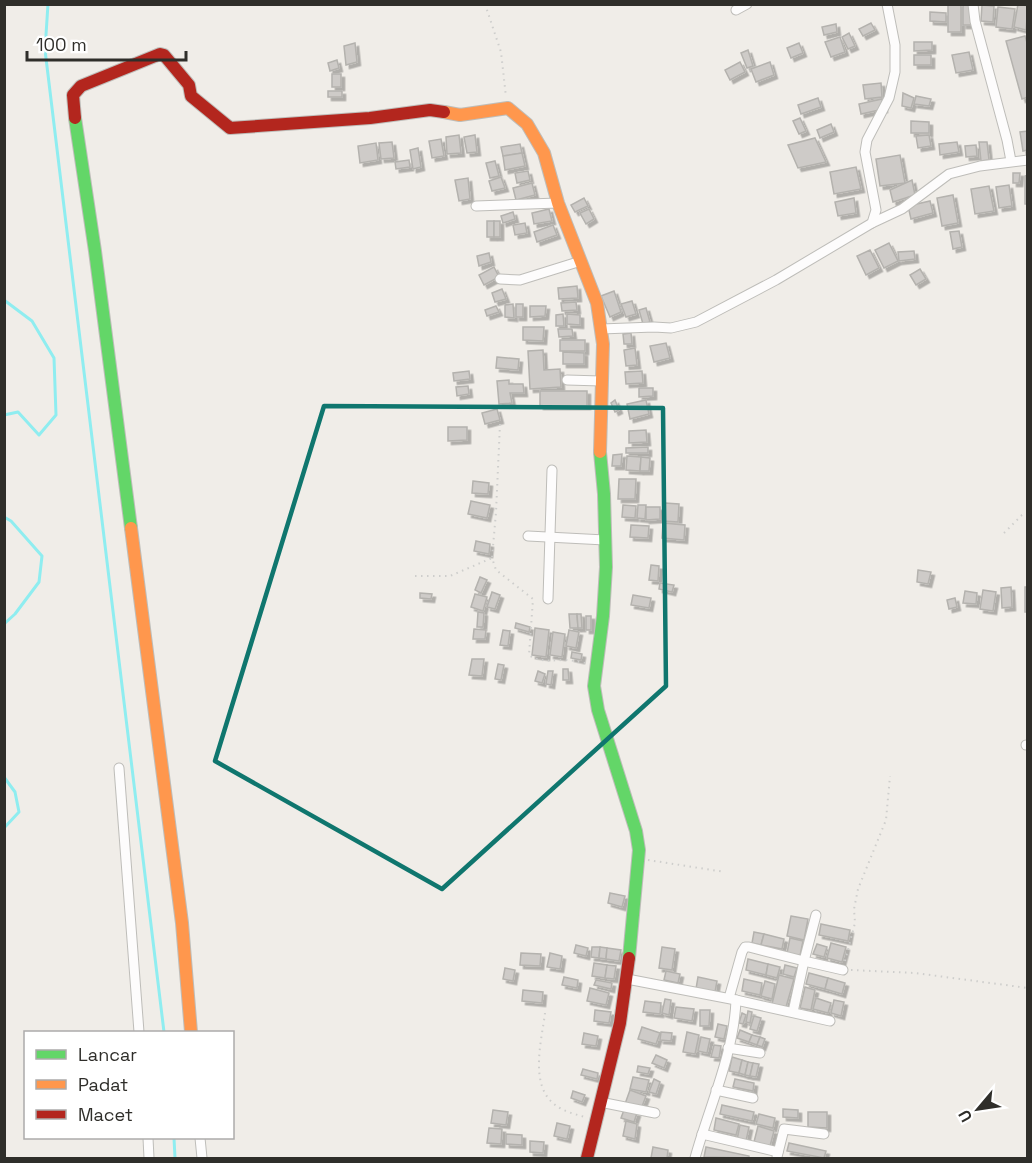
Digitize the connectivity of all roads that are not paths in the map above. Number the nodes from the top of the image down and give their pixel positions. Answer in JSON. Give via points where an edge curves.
{"nodes":[{"id":1,"x":747,"y":4,"type":"edge"},
{"id":2,"x":886,"y":4,"type":"edge"},
{"id":3,"x":973,"y":4,"type":"edge"},
{"id":4,"x":736,"y":10,"type":"dead end"},
{"id":5,"x":1028,"y":160,"type":"edge"},
{"id":6,"x":1011,"y":161,"type":"junction"},
{"id":7,"x":558,"y":203,"type":"junction"},
{"id":8,"x":476,"y":207,"type":"dead end"},
{"id":9,"x":872,"y":223,"type":"junction"},
{"id":10,"x":581,"y":261,"type":"junction"},
{"id":11,"x":500,"y":279,"type":"dead end"},
{"id":12,"x":602,"y":329,"type":"junction"},
{"id":13,"x":567,"y":380,"type":"dead end"},
{"id":14,"x":601,"y":381,"type":"junction"},
{"id":15,"x":552,"y":470,"type":"dead end"},
{"id":16,"x":528,"y":536,"type":"dead end"},
{"id":17,"x":550,"y":538,"type":"junction"},
{"id":18,"x":605,"y":540,"type":"junction"},
{"id":19,"x":549,"y":599,"type":"dead end"},
{"id":20,"x":119,"y":768,"type":"dead end"},
{"id":21,"x":816,"y":915,"type":"dead end"},
{"id":22,"x":804,"y":961,"type":"junction"},
{"id":23,"x":843,"y":970,"type":"road end"},
{"id":24,"x":627,"y":979,"type":"junction"},
{"id":25,"x":733,"y":999,"type":"junction"},
{"id":26,"x":793,"y":1012,"type":"junction"},
{"id":27,"x":830,"y":1021,"type":"dead end"},
{"id":28,"x":139,"y":1031,"type":"edge"},
{"id":29,"x":191,"y":1031,"type":"edge"},
{"id":30,"x":728,"y":1048,"type":"junction"},
{"id":31,"x":759,"y":1053,"type":"dead end"},
{"id":32,"x":716,"y":1090,"type":"junction"},
{"id":33,"x":753,"y":1098,"type":"dead end"},
{"id":34,"x":600,"y":1102,"type":"junction"},
{"id":35,"x":655,"y":1113,"type":"dead end"},
{"id":36,"x":702,"y":1134,"type":"junction"},
{"id":37,"x":824,"y":1134,"type":"dead end"},
{"id":38,"x":148,"y":1139,"type":"edge"},
{"id":39,"x":200,"y":1139,"type":"edge"},
{"id":40,"x":777,"y":1155,"type":"edge"},
{"id":41,"x":149,"y":1158,"type":"edge"},
{"id":42,"x":202,"y":1158,"type":"edge"},
{"id":43,"x":586,"y":1158,"type":"edge"},
{"id":44,"x":695,"y":1158,"type":"edge"}],
"edges":[{"from":1,"to":4,"type":"street"},
{"from":2,"to":9,"type":"street","via":[[895,45],[895,72],[889,98],[867,140],[865,152],[876,210]]},
{"from":3,"to":6,"type":"street"},
{"from":5,"to":6,"type":"street"},
{"from":6,"to":9,"type":"street","via":[[949,174],[902,209]]},
{"from":7,"to":8,"type":"street"},
{"from":7,"to":10,"type":"street"},
{"from":7,"to":29,"type":"street","via":[[544,153],[527,124],[508,108],[460,115],[430,110],[230,128],[191,96],[184,78],[160,54],[81,86],[73,95],[182,923]]},
{"from":9,"to":12,"type":"street","via":[[696,322],[671,328]]},
{"from":10,"to":11,"type":"street","via":[[520,280]]},
{"from":10,"to":12,"type":"street"},
{"from":12,"to":14,"type":"street"},
{"from":13,"to":14,"type":"street"},
{"from":14,"to":18,"type":"street"},
{"from":15,"to":17,"type":"street"},
{"from":16,"to":17,"type":"street"},
{"from":17,"to":18,"type":"street"},
{"from":17,"to":19,"type":"street"},
{"from":18,"to":24,"type":"street","via":[[595,696],[636,831],[639,859]]},
{"from":20,"to":28,"type":"street"},
{"from":21,"to":22,"type":"street"},
{"from":22,"to":23,"type":"street"},
{"from":22,"to":25,"type":"street","via":[[745,947]]},
{"from":22,"to":26,"type":"street"},
{"from":24,"to":25,"type":"street"},
{"from":24,"to":34,"type":"street"},
{"from":25,"to":26,"type":"street"},
{"from":25,"to":30,"type":"street","via":[[735,1017]]},
{"from":26,"to":27,"type":"street"},
{"from":30,"to":31,"type":"street"},
{"from":30,"to":32,"type":"street"},
{"from":32,"to":33,"type":"street"},
{"from":32,"to":36,"type":"street"},
{"from":34,"to":35,"type":"street"},
{"from":34,"to":43,"type":"street"},
{"from":36,"to":40,"type":"street"},
{"from":36,"to":44,"type":"street"},
{"from":37,"to":40,"type":"street","via":[[784,1129]]},
{"from":38,"to":41,"type":"street"},
{"from":39,"to":42,"type":"street"}]}
